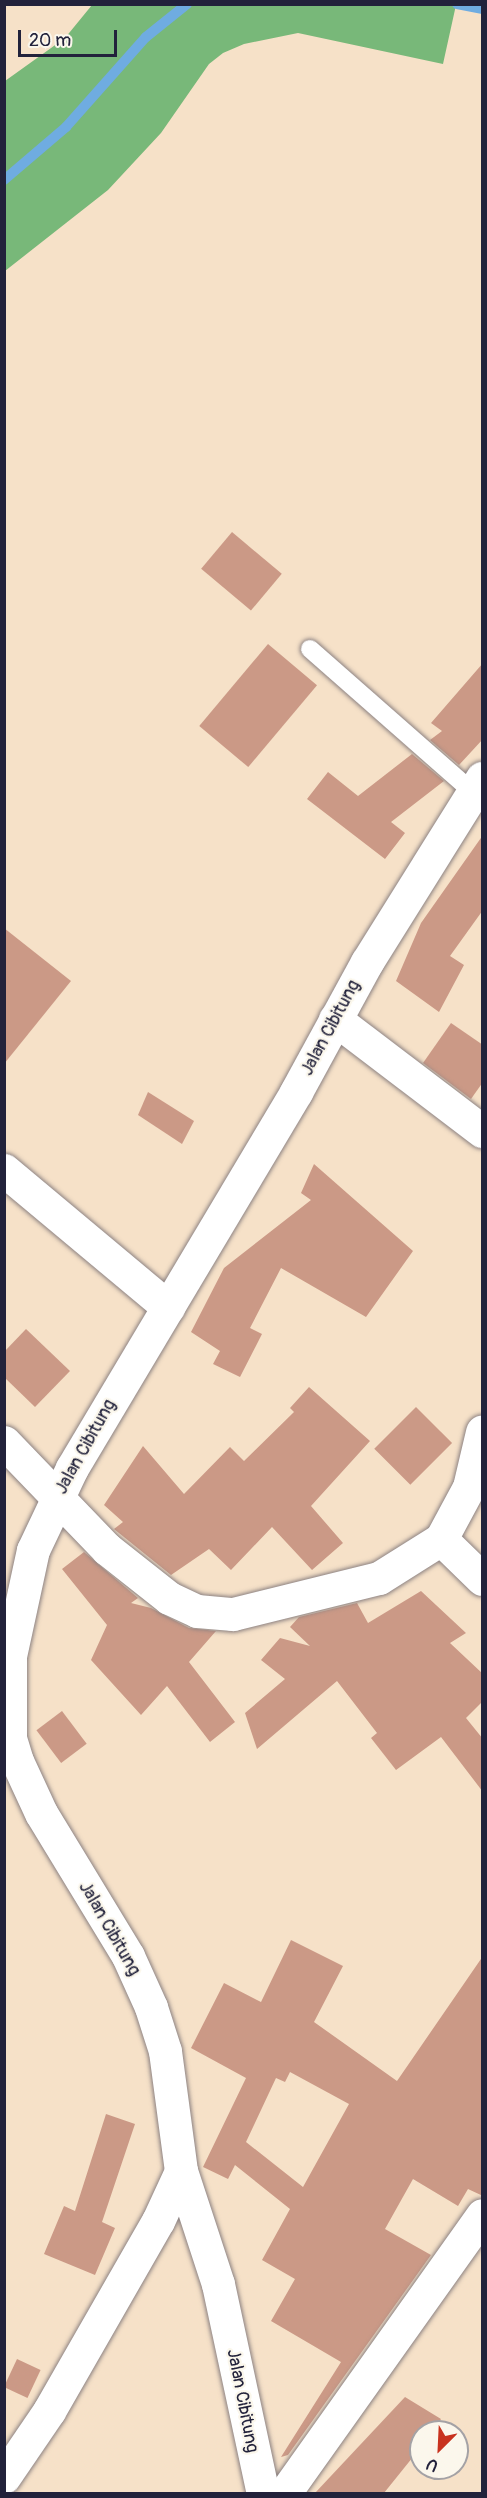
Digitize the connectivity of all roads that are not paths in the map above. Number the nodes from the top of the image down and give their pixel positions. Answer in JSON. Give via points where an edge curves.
{"nodes":[{"id":1,"x":310,"y":649,"type":"dead end"},
{"id":2,"x":478,"y":785,"type":"edge"},
{"id":3,"x":335,"y":1019,"type":"junction"},
{"id":4,"x":483,"y":1131,"type":"edge"},
{"id":5,"x":4,"y":1170,"type":"edge"},
{"id":6,"x":168,"y":1306,"type":"junction"},
{"id":7,"x":483,"y":1432,"type":"edge"},
{"id":8,"x":4,"y":1442,"type":"edge"},
{"id":9,"x":58,"y":1496,"type":"junction"},
{"id":10,"x":441,"y":1539,"type":"junction"},
{"id":11,"x":483,"y":1579,"type":"edge"},
{"id":12,"x":181,"y":2171,"type":"junction"},
{"id":13,"x":483,"y":2215,"type":"edge"},
{"id":14,"x":4,"y":2476,"type":"edge"},
{"id":15,"x":263,"y":2493,"type":"edge"},
{"id":16,"x":284,"y":2493,"type":"edge"}],
"edges":[{"from":1,"to":2,"type":"lane"},
{"from":2,"to":3,"type":"street","name":"Jalan Cibitung"},
{"from":3,"to":4,"type":"street"},
{"from":3,"to":6,"type":"street","name":"Jalan Cibitung"},
{"from":5,"to":6,"type":"street"},
{"from":6,"to":9,"type":"street","name":"Jalan Cibitung"},
{"from":7,"to":10,"type":"street","via":[[469,1487]]},
{"from":8,"to":9,"type":"street"},
{"from":9,"to":10,"type":"street","via":[[107,1549],[169,1598],[213,1615],[299,1600],[379,1578]]},
{"from":9,"to":12,"type":"street","name":"Jalan Cibitung","via":[[25,1575],[10,1656],[10,1738],[41,1813],[128,1956],[151,2007],[165,2051]]},
{"from":10,"to":11,"type":"street"},
{"from":12,"to":14,"type":"street","via":[[158,2221],[48,2410]]},
{"from":12,"to":15,"type":"street","name":"Jalan Cibitung","via":[[218,2284]]},
{"from":13,"to":16,"type":"street"}]}
